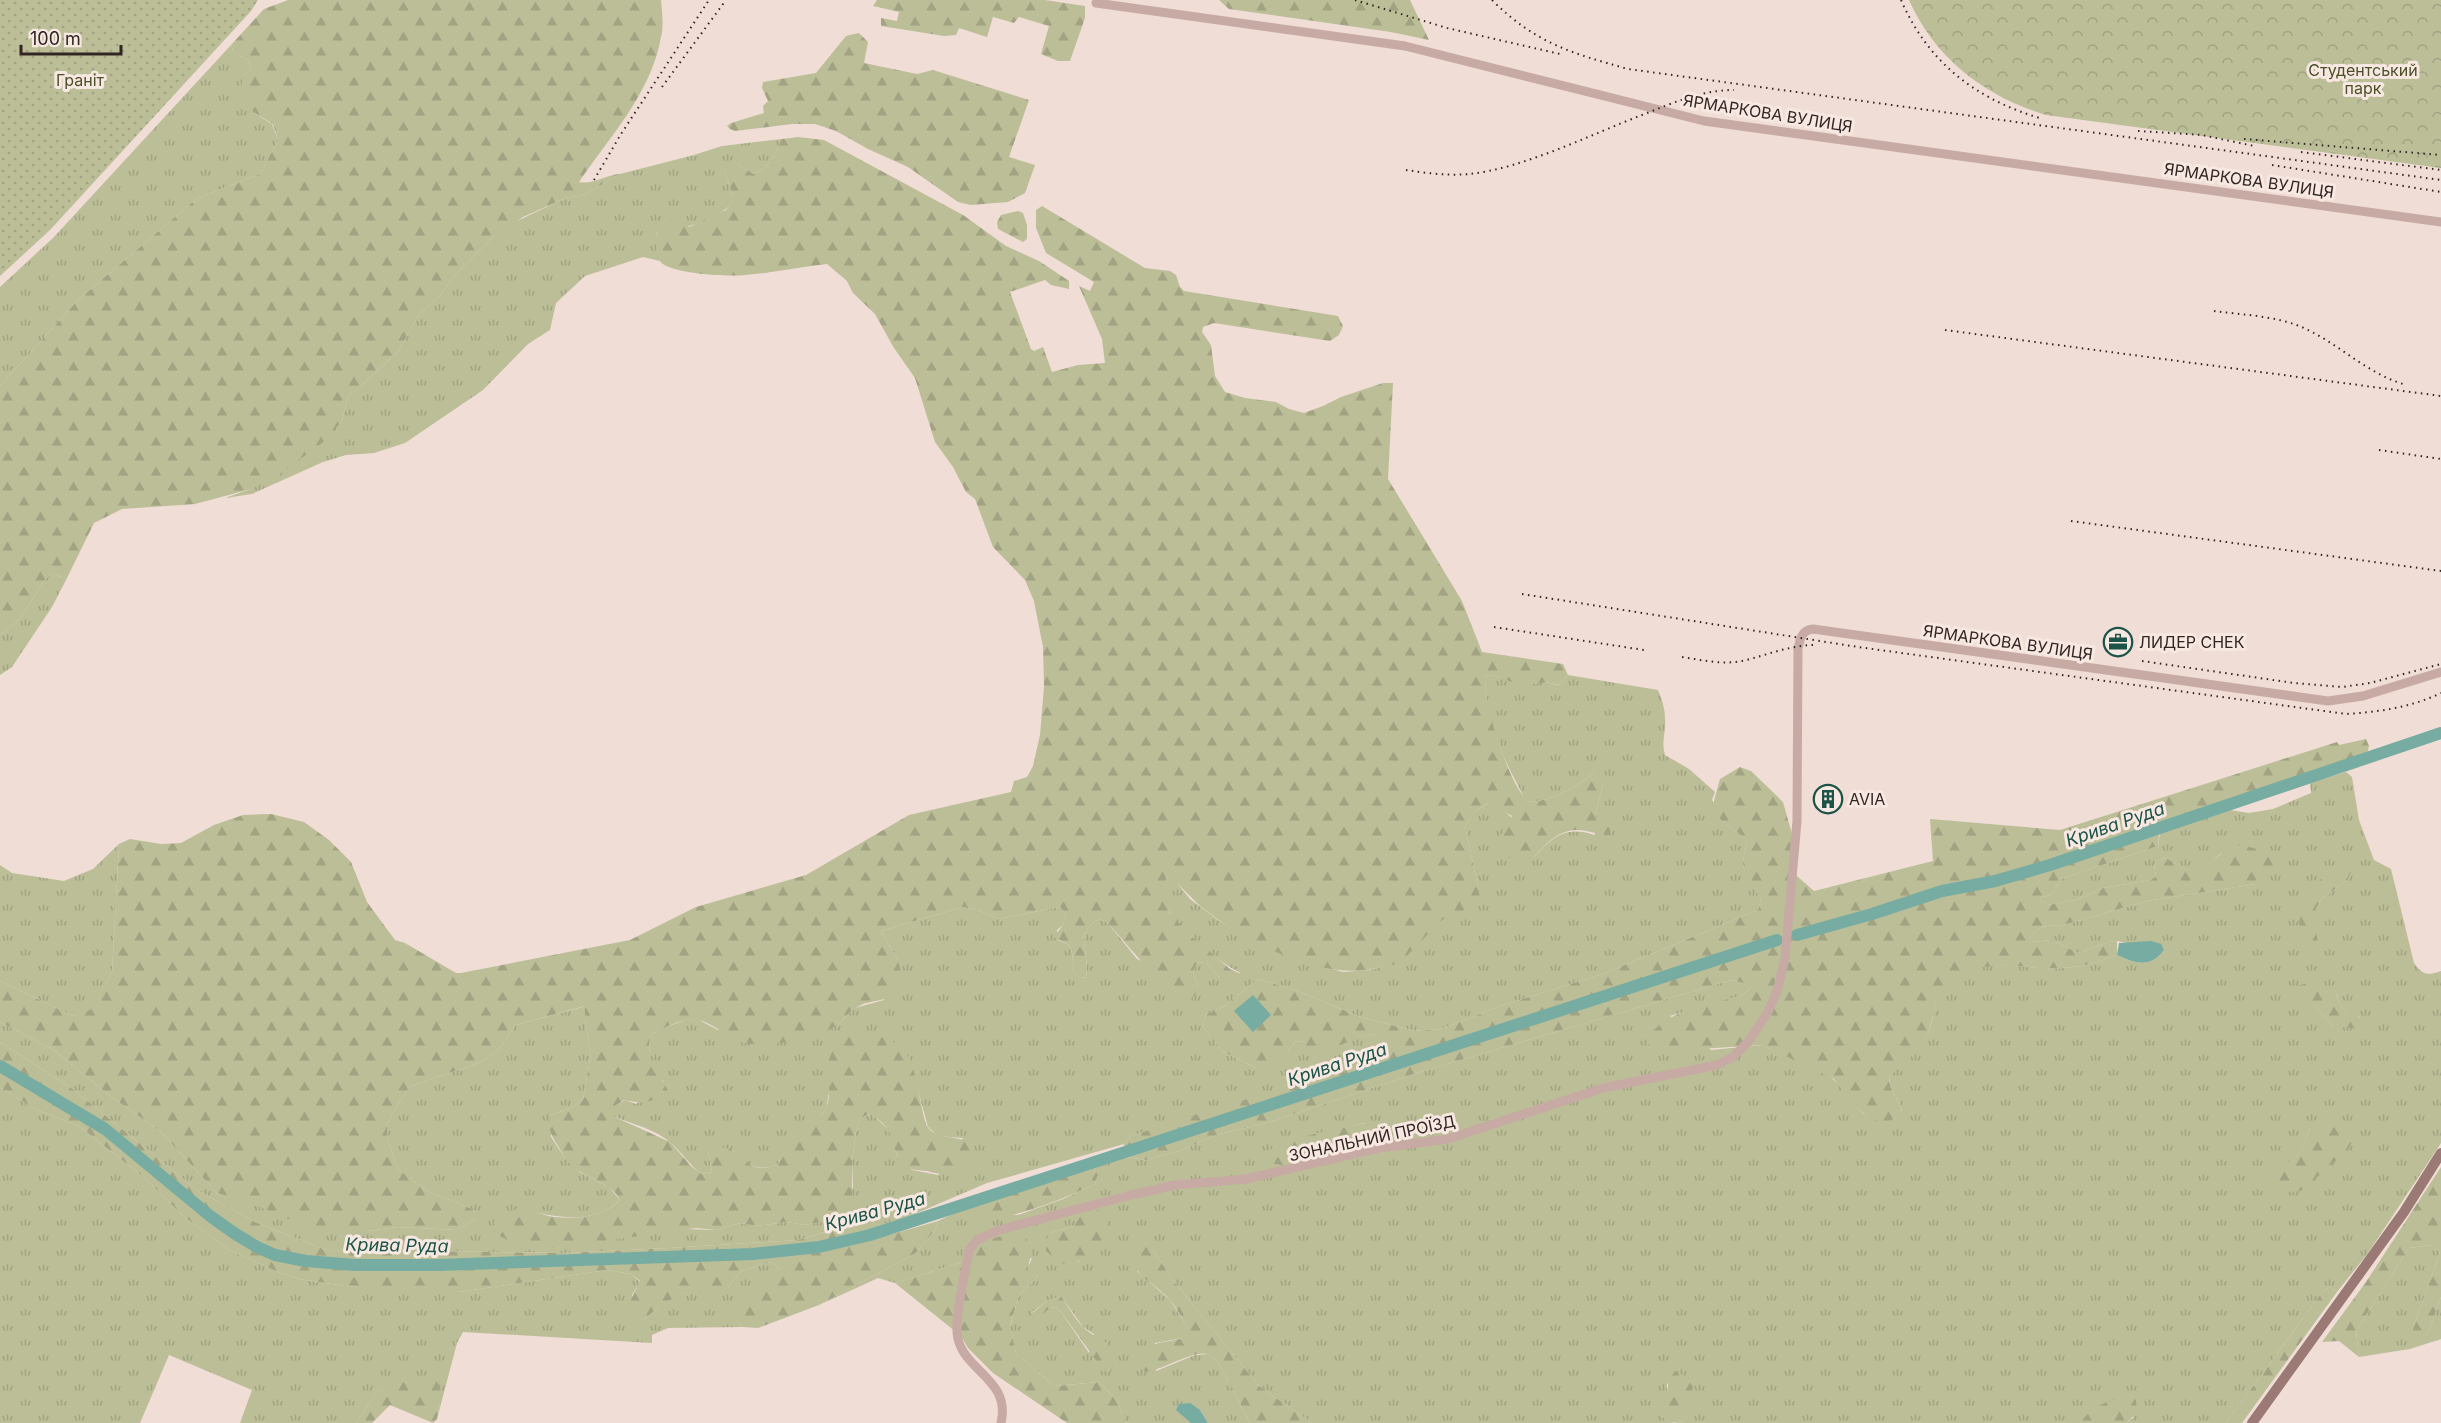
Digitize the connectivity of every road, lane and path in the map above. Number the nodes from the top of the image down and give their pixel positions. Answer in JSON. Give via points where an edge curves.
{"nodes":[{"id":1,"x":1096,"y":3,"type":"dead end"},
{"id":2,"x":2441,"y":222,"type":"edge"},
{"id":3,"x":2441,"y":672,"type":"edge"},
{"id":4,"x":1794,"y":869,"type":"joint"},
{"id":5,"x":2441,"y":1153,"type":"edge"},
{"id":6,"x":1000,"y":1423,"type":"edge"},
{"id":7,"x":2252,"y":1423,"type":"edge"}],
"edges":[{"from":1,"to":2,"type":"street","name":"ЯРМАРКОВА ВУЛИЦЯ","via":[[1405,46],[1704,121]]},
{"from":3,"to":4,"type":"street","name":"ЯРМАРКОВА ВУЛИЦЯ","via":[[2363,696],[2328,701],[1809,630],[1803,633],[1798,650]]},
{"from":4,"to":6,"type":"street","name":"ЗОНАЛЬНИЙ ПРОЇЗД","via":[[1778,988],[1748,1042],[1724,1062],[1603,1088],[1448,1138],[1379,1148],[1245,1179],[1175,1185],[1019,1224],[977,1240],[969,1250],[957,1337],[999,1395],[1003,1410]]},
{"from":5,"to":7,"type":"main road","via":[[2404,1212]]}]}
